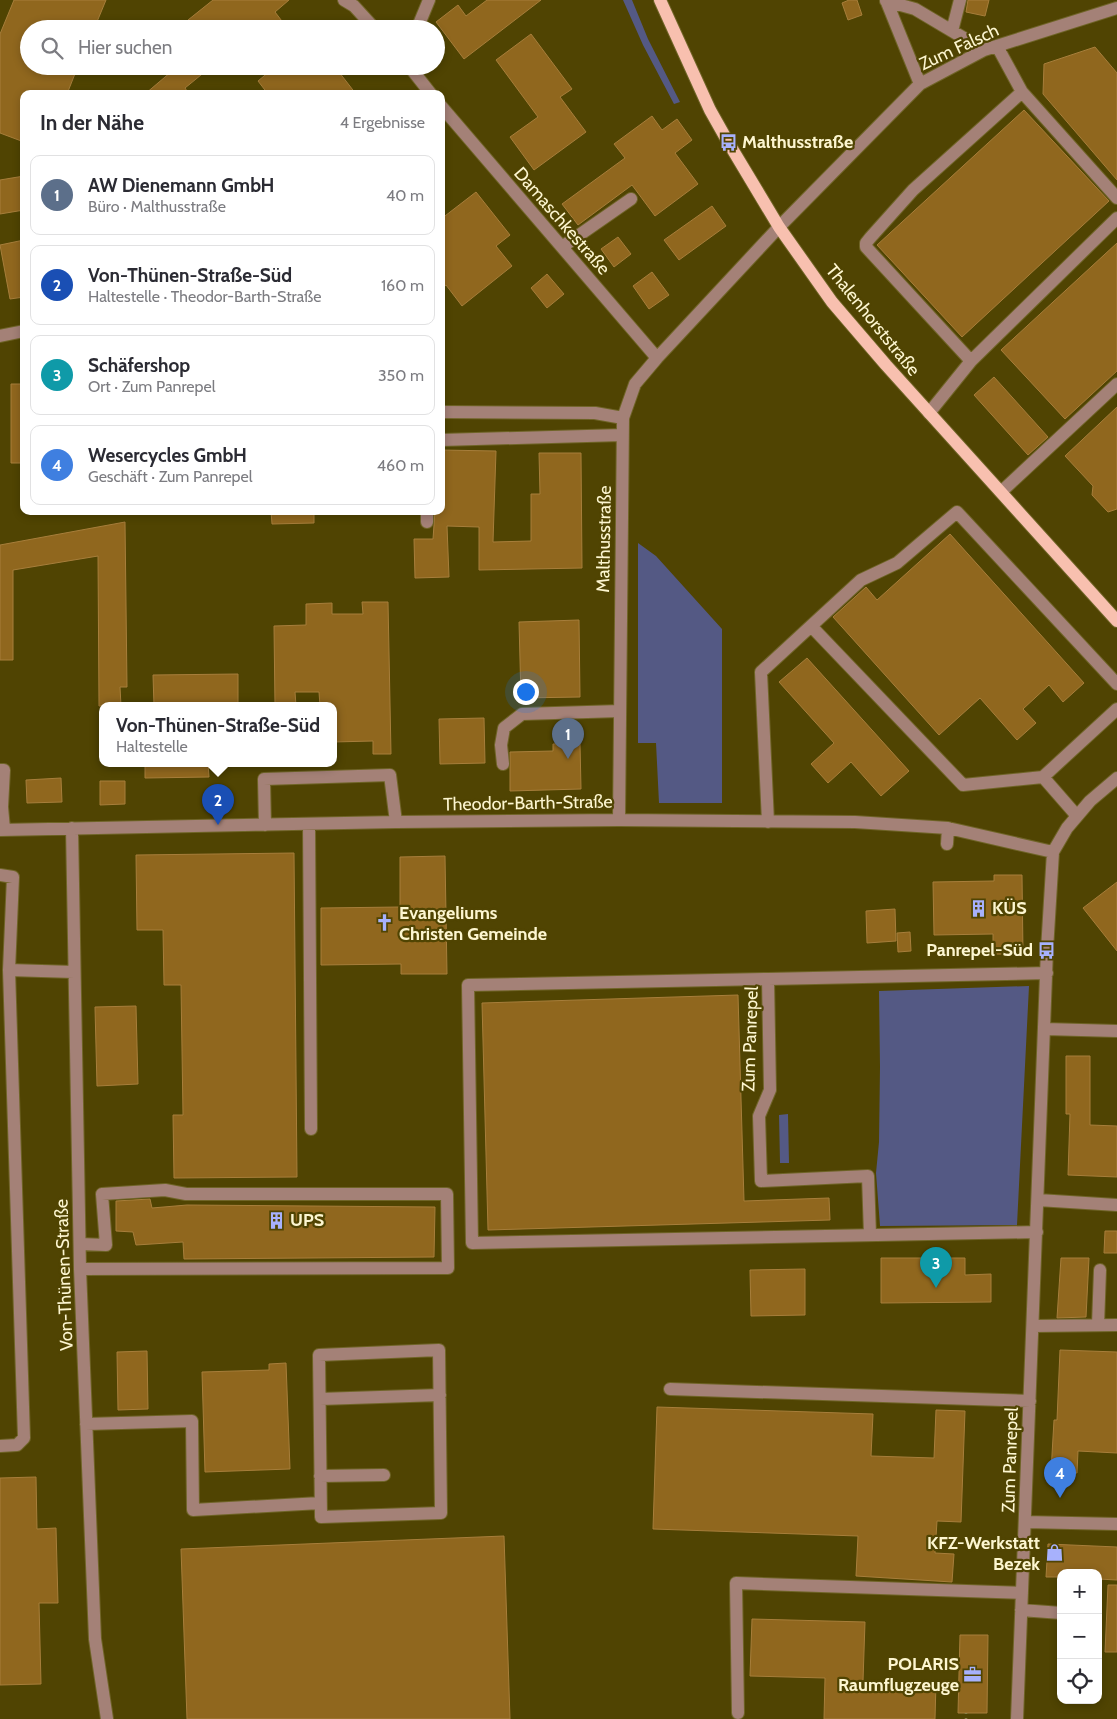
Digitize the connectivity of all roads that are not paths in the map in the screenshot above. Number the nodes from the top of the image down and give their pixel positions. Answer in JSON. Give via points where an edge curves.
{"nodes":[{"id":1,"x":344,"y":0,"type":"edge"},
{"id":2,"x":429,"y":0,"type":"edge"},
{"id":3,"x":660,"y":0,"type":"edge"},
{"id":4,"x":886,"y":0,"type":"edge"},
{"id":5,"x":960,"y":0,"type":"edge"},
{"id":6,"x":922,"y":6,"type":"edge"},
{"id":7,"x":1117,"y":8,"type":"edge"},
{"id":8,"x":367,"y":20,"type":"edge"},
{"id":9,"x":421,"y":20,"type":"edge"},
{"id":10,"x":952,"y":31,"type":"junction"},
{"id":11,"x":997,"y":46,"type":"junction"},
{"id":12,"x":984,"y":50,"type":"junction"},
{"id":13,"x":416,"y":75,"type":"edge"},
{"id":14,"x":920,"y":84,"type":"junction"},
{"id":15,"x":429,"y":90,"type":"edge"},
{"id":16,"x":1022,"y":92,"type":"junction"},
{"id":17,"x":445,"y":115,"type":"edge"},
{"id":18,"x":1117,"y":198,"type":"edge"},
{"id":19,"x":631,"y":199,"type":"dead end"},
{"id":20,"x":1117,"y":218,"type":"edge"},
{"id":21,"x":779,"y":227,"type":"junction"},
{"id":22,"x":562,"y":247,"type":"junction"},
{"id":23,"x":20,"y":332,"type":"edge"},
{"id":24,"x":0,"y":336,"type":"edge"},
{"id":25,"x":657,"y":358,"type":"junction"},
{"id":26,"x":971,"y":361,"type":"junction"},
{"id":27,"x":1117,"y":384,"type":"edge"},
{"id":28,"x":445,"y":412,"type":"edge"},
{"id":29,"x":929,"y":413,"type":"junction"},
{"id":30,"x":622,"y":418,"type":"junction"},
{"id":31,"x":622,"y":435,"type":"junction"},
{"id":32,"x":445,"y":440,"type":"edge"},
{"id":33,"x":1001,"y":492,"type":"junction"},
{"id":34,"x":1117,"y":621,"type":"edge"},
{"id":35,"x":811,"y":626,"type":"junction"},
{"id":36,"x":1117,"y":684,"type":"edge"},
{"id":37,"x":1117,"y":709,"type":"edge"},
{"id":38,"x":620,"y":711,"type":"junction"},
{"id":39,"x":503,"y":764,"type":"dead end"},
{"id":40,"x":0,"y":770,"type":"edge"},
{"id":41,"x":1043,"y":777,"type":"junction"},
{"id":42,"x":1117,"y":778,"type":"edge"},
{"id":43,"x":1077,"y":816,"type":"junction"},
{"id":44,"x":619,"y":820,"type":"junction"},
{"id":45,"x":396,"y":822,"type":"junction"},
{"id":46,"x":768,"y":822,"type":"junction"},
{"id":47,"x":309,"y":824,"type":"junction"},
{"id":48,"x":265,"y":825,"type":"junction"},
{"id":49,"x":72,"y":828,"type":"junction"},
{"id":50,"x":948,"y":828,"type":"junction"},
{"id":51,"x":2,"y":830,"type":"edge"},
{"id":52,"x":946,"y":844,"type":"dead end"},
{"id":53,"x":1053,"y":852,"type":"junction"},
{"id":54,"x":0,"y":875,"type":"edge"},
{"id":55,"x":9,"y":970,"type":"junction"},
{"id":56,"x":74,"y":972,"type":"junction"},
{"id":57,"x":1047,"y":973,"type":"junction"},
{"id":58,"x":768,"y":979,"type":"junction"},
{"id":59,"x":1045,"y":1029,"type":"junction"},
{"id":60,"x":1117,"y":1031,"type":"edge"},
{"id":61,"x":311,"y":1129,"type":"dead end"},
{"id":62,"x":1038,"y":1200,"type":"junction"},
{"id":63,"x":1117,"y":1205,"type":"edge"},
{"id":64,"x":1037,"y":1232,"type":"junction"},
{"id":65,"x":870,"y":1235,"type":"junction"},
{"id":66,"x":80,"y":1244,"type":"junction"},
{"id":67,"x":80,"y":1269,"type":"junction"},
{"id":68,"x":1100,"y":1270,"type":"dead end"},
{"id":69,"x":1098,"y":1325,"type":"junction"},
{"id":70,"x":1117,"y":1325,"type":"edge"},
{"id":71,"x":1033,"y":1326,"type":"junction"},
{"id":72,"x":670,"y":1389,"type":"dead end"},
{"id":73,"x":440,"y":1395,"type":"junction"},
{"id":74,"x":320,"y":1399,"type":"junction"},
{"id":75,"x":1030,"y":1400,"type":"junction"},
{"id":76,"x":86,"y":1424,"type":"junction"},
{"id":77,"x":0,"y":1446,"type":"edge"},
{"id":78,"x":384,"y":1475,"type":"dead end"},
{"id":79,"x":320,"y":1476,"type":"junction"},
{"id":80,"x":320,"y":1503,"type":"junction"},
{"id":81,"x":1025,"y":1522,"type":"junction"},
{"id":82,"x":1117,"y":1524,"type":"edge"},
{"id":83,"x":1022,"y":1593,"type":"junction"},
{"id":84,"x":1021,"y":1610,"type":"junction"},
{"id":85,"x":1057,"y":1613,"type":"edge"},
{"id":86,"x":738,"y":1713,"type":"dead end"},
{"id":87,"x":107,"y":1719,"type":"edge"},
{"id":88,"x":1017,"y":1719,"type":"edge"}],
"edges":[{"from":1,"to":8,"type":"street"},
{"from":2,"to":9,"type":"street"},
{"from":3,"to":21,"type":"main road","name":"Thalenhorststraße","via":[[710,110]]},
{"from":4,"to":6,"type":"street","via":[[915,9]]},
{"from":4,"to":14,"type":"street"},
{"from":5,"to":10,"type":"street"},
{"from":6,"to":10,"type":"street"},
{"from":7,"to":11,"type":"street","name":"Zum Falsch"},
{"from":10,"to":12,"type":"street"},
{"from":11,"to":12,"type":"street","name":"Zum Falsch"},
{"from":11,"to":16,"type":"street"},
{"from":12,"to":14,"type":"street","name":"Zum Falsch"},
{"from":13,"to":15,"type":"street"},
{"from":14,"to":21,"type":"street","name":"Zum Falsch"},
{"from":16,"to":18,"type":"street"},
{"from":16,"to":26,"type":"street","via":[[913,190],[866,243],[872,255]]},
{"from":17,"to":22,"type":"street","name":"Damaschkestraße"},
{"from":19,"to":22,"type":"street"},
{"from":20,"to":26,"type":"street"},
{"from":21,"to":25,"type":"street","name":"Malthusstraße"},
{"from":21,"to":29,"type":"main road","name":"Thalenhorststraße","via":[[832,302]]},
{"from":22,"to":25,"type":"street","name":"Damaschkestraße"},
{"from":23,"to":24,"type":"street"},
{"from":25,"to":30,"type":"street","name":"Malthusstraße","via":[[635,384]]},
{"from":26,"to":29,"type":"street"},
{"from":27,"to":33,"type":"street"},
{"from":28,"to":30,"type":"street","via":[[595,413]]},
{"from":29,"to":33,"type":"main road","name":"Thalenhorststraße"},
{"from":30,"to":31,"type":"street","name":"Malthusstraße"},
{"from":31,"to":32,"type":"street"},
{"from":31,"to":38,"type":"street","name":"Malthusstraße"},
{"from":33,"to":34,"type":"main road","name":"Thalenhorststraße"},
{"from":35,"to":36,"type":"street","via":[[861,580],[897,563],[957,512]]},
{"from":35,"to":41,"type":"street","via":[[963,785]]},
{"from":35,"to":46,"type":"street","via":[[761,672]]},
{"from":37,"to":41,"type":"street"},
{"from":38,"to":39,"type":"street","via":[[522,714],[504,728],[501,745]]},
{"from":38,"to":44,"type":"street","name":"Malthusstraße"},
{"from":40,"to":51,"type":"street","via":[[4,770]]},
{"from":41,"to":43,"type":"street"},
{"from":42,"to":43,"type":"street","name":"Zum Panrepel"},
{"from":43,"to":53,"type":"street","name":"Zum Panrepel"},
{"from":44,"to":45,"type":"street","name":"Theodor-Barth-Straße"},
{"from":44,"to":46,"type":"street","name":"Theodor-Barth-Straße"},
{"from":45,"to":47,"type":"street","name":"Theodor-Barth-Straße"},
{"from":45,"to":48,"type":"street","via":[[390,774],[264,778]]},
{"from":46,"to":50,"type":"street","name":"Theodor-Barth-Straße","via":[[855,822]]},
{"from":47,"to":48,"type":"street","name":"Theodor-Barth-Straße"},
{"from":47,"to":61,"type":"street"},
{"from":48,"to":49,"type":"street","name":"Theodor-Barth-Straße"},
{"from":49,"to":51,"type":"street","name":"Theodor-Barth-Straße"},
{"from":49,"to":56,"type":"street","name":"Von-Thünen-Straße"},
{"from":50,"to":52,"type":"street"},
{"from":50,"to":53,"type":"street","name":"Theodor-Barth-Straße"},
{"from":53,"to":57,"type":"street","name":"Zum Panrepel"},
{"from":54,"to":55,"type":"street","via":[[13,877]]},
{"from":55,"to":56,"type":"street"},
{"from":55,"to":77,"type":"street","via":[[24,1438],[17,1445]]},
{"from":56,"to":66,"type":"street","name":"Von-Thünen-Straße"},
{"from":57,"to":58,"type":"street","name":"Zum Panrepel"},
{"from":57,"to":59,"type":"street","name":"Zum Panrepel"},
{"from":58,"to":65,"type":"street","name":"Zum Panrepel","via":[[770,1090],[759,1116],[761,1180],[868,1176]]},
{"from":58,"to":65,"type":"street","via":[[468,985],[472,1243]]},
{"from":59,"to":60,"type":"street"},
{"from":59,"to":62,"type":"street","name":"Zum Panrepel"},
{"from":62,"to":63,"type":"street"},
{"from":62,"to":64,"type":"street","name":"Zum Panrepel"},
{"from":64,"to":65,"type":"street"},
{"from":64,"to":71,"type":"street","name":"Zum Panrepel"},
{"from":66,"to":67,"type":"street","name":"Von-Thünen-Straße"},
{"from":66,"to":67,"type":"street","via":[[106,1245],[102,1194],[165,1190],[186,1194],[447,1194],[448,1268]]},
{"from":67,"to":76,"type":"street","name":"Von-Thünen-Straße"},
{"from":68,"to":69,"type":"street"},
{"from":69,"to":70,"type":"street"},
{"from":69,"to":71,"type":"street"},
{"from":71,"to":75,"type":"street","name":"Zum Panrepel"},
{"from":72,"to":75,"type":"street"},
{"from":73,"to":74,"type":"street"},
{"from":73,"to":74,"type":"street","via":[[439,1350],[320,1355]]},
{"from":73,"to":80,"type":"street","via":[[441,1514],[321,1517]]},
{"from":74,"to":79,"type":"street"},
{"from":75,"to":81,"type":"street","name":"Zum Panrepel"},
{"from":76,"to":80,"type":"street","via":[[192,1421],[193,1510]]},
{"from":76,"to":87,"type":"street","name":"Von-Thünen-Straße","via":[[95,1639]]},
{"from":78,"to":79,"type":"street"},
{"from":79,"to":80,"type":"street"},
{"from":81,"to":82,"type":"street"},
{"from":81,"to":83,"type":"street","name":"Zum Panrepel"},
{"from":83,"to":84,"type":"street","name":"Zum Panrepel"},
{"from":83,"to":86,"type":"street","via":[[736,1583]]},
{"from":84,"to":85,"type":"street"},
{"from":84,"to":88,"type":"street","name":"Zum Panrepel"}]}
